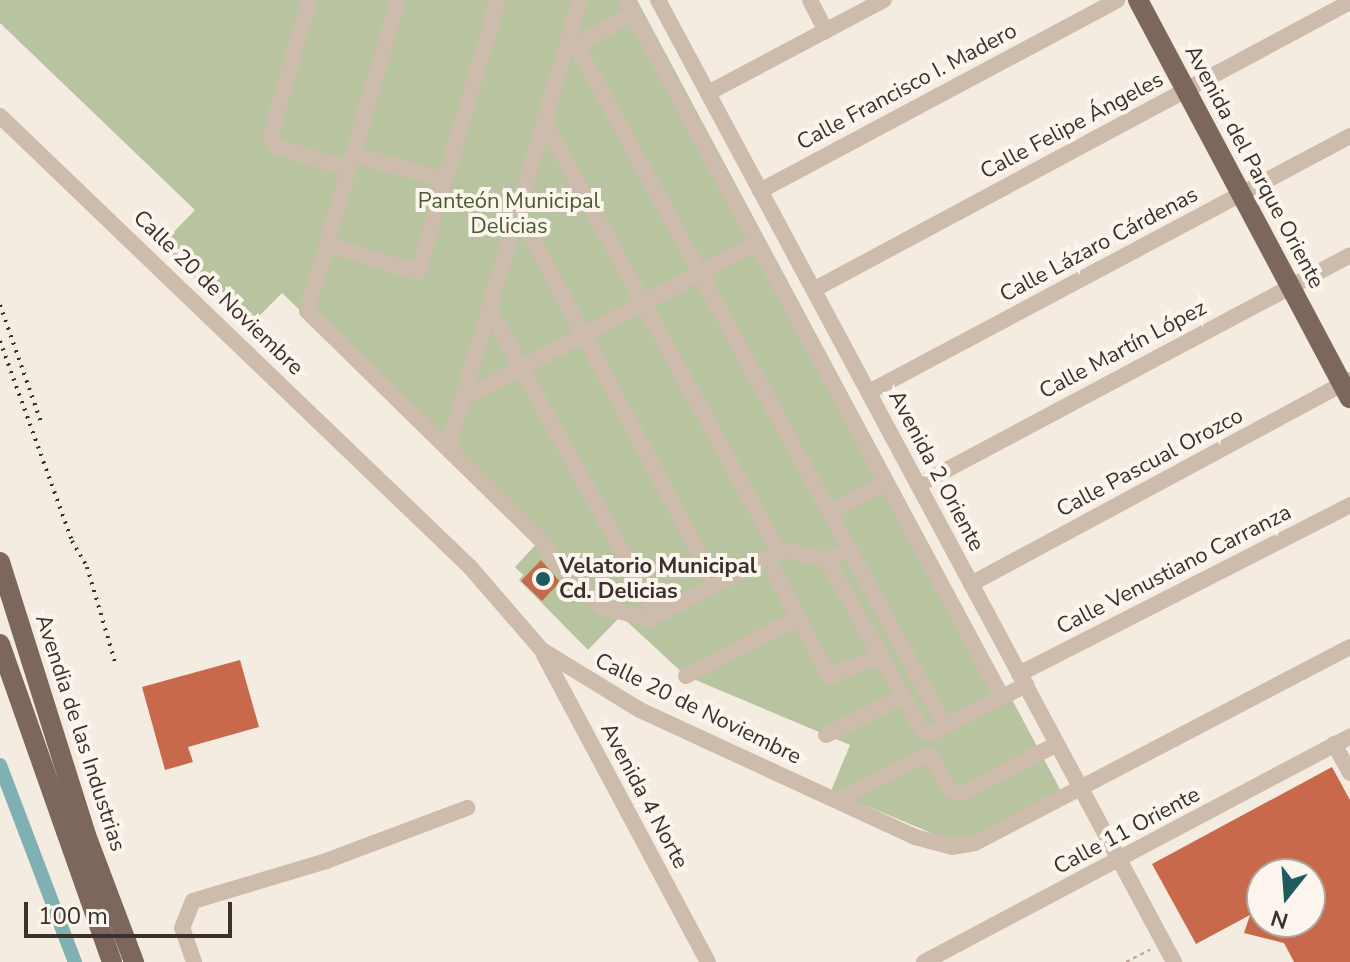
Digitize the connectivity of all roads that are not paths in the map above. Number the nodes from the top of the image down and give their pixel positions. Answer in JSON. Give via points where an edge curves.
{"nodes":[{"id":1,"x":309,"y":0,"type":"edge"},
{"id":2,"x":398,"y":0,"type":"edge"},
{"id":3,"x":498,"y":0,"type":"edge"},
{"id":4,"x":580,"y":0,"type":"edge"},
{"id":5,"x":658,"y":0,"type":"edge"},
{"id":6,"x":810,"y":0,"type":"edge"},
{"id":7,"x":884,"y":0,"type":"edge"},
{"id":8,"x":1117,"y":0,"type":"edge"},
{"id":9,"x":1138,"y":0,"type":"edge"},
{"id":10,"x":1350,"y":2,"type":"edge"},
{"id":11,"x":629,"y":7,"type":"edge"},
{"id":12,"x":826,"y":31,"type":"junction"},
{"id":13,"x":574,"y":39,"type":"junction"},
{"id":14,"x":1186,"y":90,"type":"junction"},
{"id":15,"x":708,"y":93,"type":"junction"},
{"id":16,"x":0,"y":116,"type":"edge"},
{"id":17,"x":544,"y":121,"type":"junction"},
{"id":18,"x":1350,"y":136,"type":"edge"},
{"id":19,"x":351,"y":162,"type":"junction"},
{"id":20,"x":445,"y":180,"type":"junction"},
{"id":21,"x":760,"y":191,"type":"junction"},
{"id":22,"x":1241,"y":195,"type":"junction"},
{"id":23,"x":518,"y":211,"type":"junction"},
{"id":24,"x":757,"y":243,"type":"junction"},
{"id":25,"x":327,"y":245,"type":"junction"},
{"id":26,"x":1350,"y":255,"type":"edge"},
{"id":27,"x":700,"y":273,"type":"junction"},
{"id":28,"x":1291,"y":287,"type":"junction"},
{"id":29,"x":815,"y":289,"type":"junction"},
{"id":30,"x":644,"y":303,"type":"junction"},
{"id":31,"x":489,"y":309,"type":"junction"},
{"id":32,"x":584,"y":335,"type":"junction"},
{"id":33,"x":521,"y":368,"type":"junction"},
{"id":34,"x":1348,"y":387,"type":"edge"},
{"id":35,"x":869,"y":392,"type":"junction"},
{"id":36,"x":462,"y":399,"type":"junction"},
{"id":37,"x":448,"y":448,"type":"junction"},
{"id":38,"x":886,"y":483,"type":"junction"},
{"id":39,"x":918,"y":485,"type":"junction"},
{"id":40,"x":1350,"y":505,"type":"edge"},
{"id":41,"x":830,"y":512,"type":"junction"},
{"id":42,"x":850,"y":549,"type":"junction"},
{"id":43,"x":779,"y":552,"type":"junction"},
{"id":44,"x":827,"y":560,"type":"junction"},
{"id":45,"x":0,"y":562,"type":"edge"},
{"id":46,"x":774,"y":572,"type":"dead end"},
{"id":47,"x":971,"y":584,"type":"junction"},
{"id":48,"x":716,"y":585,"type":"junction"},
{"id":49,"x":657,"y":615,"type":"junction"},
{"id":50,"x":797,"y":618,"type":"junction"},
{"id":51,"x":0,"y":644,"type":"edge"},
{"id":52,"x":1350,"y":647,"type":"edge"},
{"id":53,"x":542,"y":650,"type":"junction"},
{"id":54,"x":881,"y":656,"type":"junction"},
{"id":55,"x":686,"y":676,"type":"dead end"},
{"id":56,"x":1022,"y":679,"type":"junction"},
{"id":57,"x":903,"y":696,"type":"junction"},
{"id":58,"x":1002,"y":697,"type":"junction"},
{"id":59,"x":945,"y":726,"type":"junction"},
{"id":60,"x":826,"y":735,"type":"dead end"},
{"id":61,"x":1350,"y":736,"type":"edge"},
{"id":62,"x":1334,"y":744,"type":"junction"},
{"id":63,"x":1055,"y":745,"type":"junction"},
{"id":64,"x":1350,"y":773,"type":"edge"},
{"id":65,"x":1080,"y":788,"type":"junction"},
{"id":66,"x":837,"y":800,"type":"junction"},
{"id":67,"x":467,"y":808,"type":"dead end"},
{"id":68,"x":1119,"y":861,"type":"junction"},
{"id":69,"x":112,"y":962,"type":"edge"},
{"id":70,"x":134,"y":962,"type":"edge"},
{"id":71,"x":194,"y":962,"type":"edge"},
{"id":72,"x":708,"y":962,"type":"edge"},
{"id":73,"x":924,"y":962,"type":"edge"},
{"id":74,"x":1174,"y":962,"type":"edge"}],
"edges":[{"from":1,"to":19,"type":"street","via":[[270,138],[278,147]]},
{"from":2,"to":19,"type":"street"},
{"from":3,"to":20,"type":"street"},
{"from":4,"to":13,"type":"street"},
{"from":5,"to":15,"type":"street","name":"Avenida 2 Oriente"},
{"from":6,"to":12,"type":"street"},
{"from":7,"to":12,"type":"street"},
{"from":8,"to":21,"type":"street","name":"Calle Francisco I. Madero"},
{"from":9,"to":14,"type":"main road","name":"Avenida del Parque Oriente"},
{"from":10,"to":14,"type":"street","name":"Calle Felipe Ángeles"},
{"from":11,"to":13,"type":"street"},
{"from":11,"to":24,"type":"street"},
{"from":12,"to":15,"type":"street"},
{"from":13,"to":17,"type":"street"},
{"from":13,"to":27,"type":"street"},
{"from":14,"to":22,"type":"main road","name":"Avenida del Parque Oriente"},
{"from":14,"to":29,"type":"street","name":"Calle Felipe Ángeles"},
{"from":15,"to":21,"type":"street","name":"Avenida 2 Oriente"},
{"from":16,"to":53,"type":"street","name":"Calle 20 de Noviembre","via":[[470,567]]},
{"from":17,"to":23,"type":"street"},
{"from":17,"to":30,"type":"street"},
{"from":18,"to":22,"type":"street","name":"Calle Lázaro Cárdenas"},
{"from":19,"to":20,"type":"street"},
{"from":19,"to":25,"type":"street"},
{"from":20,"to":25,"type":"street","via":[[418,272]]},
{"from":21,"to":29,"type":"street","name":"Avenida 2 Oriente"},
{"from":22,"to":28,"type":"main road","name":"Avenida del Parque Oriente"},
{"from":22,"to":35,"type":"street","name":"Calle Lázaro Cárdenas"},
{"from":23,"to":31,"type":"street"},
{"from":23,"to":32,"type":"street"},
{"from":24,"to":27,"type":"street"},
{"from":24,"to":38,"type":"street"},
{"from":25,"to":37,"type":"street","via":[[307,311]]},
{"from":26,"to":28,"type":"street","name":"Calle Martín López"},
{"from":27,"to":30,"type":"street"},
{"from":27,"to":41,"type":"street"},
{"from":28,"to":34,"type":"main road","name":"Avenida del Parque Oriente"},
{"from":28,"to":39,"type":"street","name":"Calle Martín López"},
{"from":29,"to":35,"type":"street","name":"Avenida 2 Oriente"},
{"from":30,"to":32,"type":"street"},
{"from":30,"to":43,"type":"street"},
{"from":31,"to":33,"type":"street"},
{"from":31,"to":36,"type":"street"},
{"from":32,"to":33,"type":"street"},
{"from":32,"to":48,"type":"street"},
{"from":33,"to":36,"type":"street"},
{"from":33,"to":49,"type":"street"},
{"from":34,"to":47,"type":"street","name":"Calle Pascual Orozco"},
{"from":35,"to":39,"type":"street","name":"Avenida 2 Oriente"},
{"from":36,"to":37,"type":"street"},
{"from":37,"to":49,"type":"street","via":[[602,607],[649,619]]},
{"from":38,"to":41,"type":"street"},
{"from":38,"to":58,"type":"street"},
{"from":39,"to":47,"type":"street","name":"Avenida 2 Oriente"},
{"from":40,"to":56,"type":"street","name":"Calle Venustiano Carranza"},
{"from":41,"to":42,"type":"street"},
{"from":42,"to":44,"type":"street"},
{"from":42,"to":59,"type":"street"},
{"from":43,"to":44,"type":"street"},
{"from":43,"to":48,"type":"street"},
{"from":44,"to":54,"type":"street"},
{"from":45,"to":70,"type":"main road","name":"Avendia de las Industrias","via":[[86,835]]},
{"from":46,"to":50,"type":"street"},
{"from":47,"to":56,"type":"street","name":"Avenida 2 Oriente"},
{"from":48,"to":49,"type":"street"},
{"from":50,"to":54,"type":"street","via":[[829,676]]},
{"from":50,"to":55,"type":"street"},
{"from":51,"to":69,"type":"main road","name":"Avendia de las Industrias"},
{"from":52,"to":65,"type":"street","name":"Calle 20 de Noviembre"},
{"from":53,"to":66,"type":"street","name":"Calle 20 de Noviembre","via":[[640,710]]},
{"from":53,"to":72,"type":"street","name":"Avenida 4 Norte"},
{"from":54,"to":57,"type":"street"},
{"from":56,"to":58,"type":"street","name":"Calle Venustiano Carranza"},
{"from":56,"to":63,"type":"street","name":"Avenida 2 Oriente"},
{"from":57,"to":59,"type":"street","via":[[922,731]]},
{"from":57,"to":60,"type":"street"},
{"from":58,"to":59,"type":"street","name":"Calle Venustiano Carranza"},
{"from":61,"to":62,"type":"street","name":"Calle 11 Oriente"},
{"from":62,"to":64,"type":"street"},
{"from":62,"to":68,"type":"street","name":"Calle 11 Oriente"},
{"from":63,"to":65,"type":"street","name":"Avenida 2 Oriente"},
{"from":63,"to":66,"type":"street","via":[[961,794],[951,791],[931,757],[923,756]]},
{"from":65,"to":66,"type":"street","name":"Calle 20 de Noviembre","via":[[962,847],[915,837]]},
{"from":65,"to":68,"type":"street","name":"Avenida 2 Oriente"},
{"from":67,"to":71,"type":"street","via":[[326,861],[193,901],[182,928]]},
{"from":68,"to":73,"type":"street","name":"Calle 11 Oriente"},
{"from":68,"to":74,"type":"street","name":"Avenida 2 Oriente"}]}
